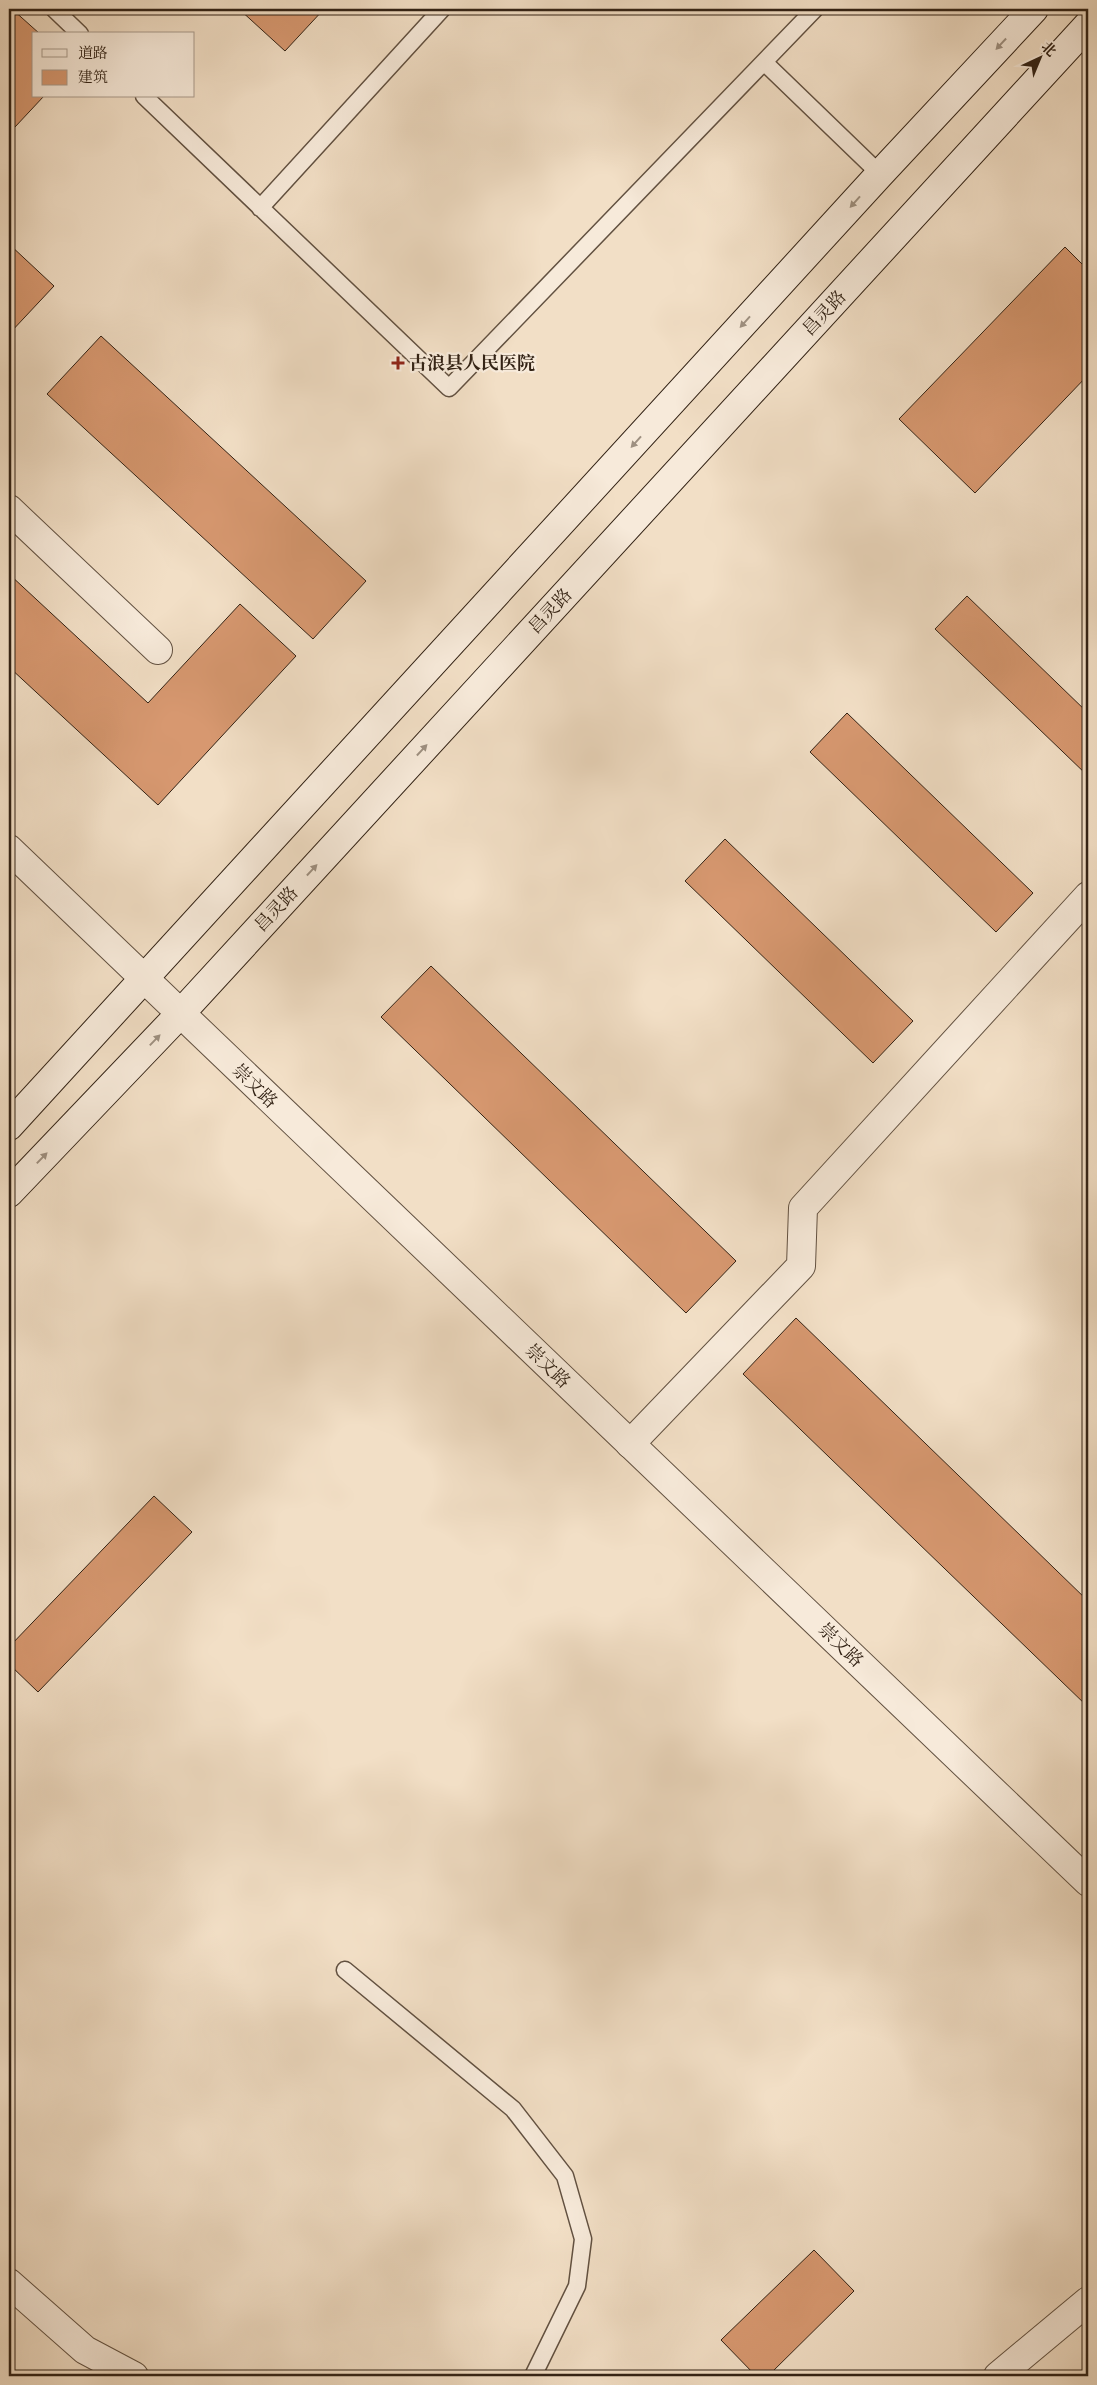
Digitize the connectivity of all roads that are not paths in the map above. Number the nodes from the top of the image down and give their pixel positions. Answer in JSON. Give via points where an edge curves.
{"nodes":[{"id":1,"x":54,"y":9,"type":"edge"},
{"id":2,"x":442,"y":9,"type":"edge"},
{"id":3,"x":815,"y":9,"type":"edge"},
{"id":4,"x":1034,"y":9,"type":"edge"},
{"id":5,"x":1088,"y":25,"type":"edge"},
{"id":6,"x":78,"y":32,"type":"edge"},
{"id":7,"x":764,"y":62,"type":"junction"},
{"id":8,"x":146,"y":98,"type":"edge"},
{"id":9,"x":880,"y":174,"type":"junction"},
{"id":10,"x":260,"y":208,"type":"junction"},
{"id":11,"x":9,"y":509,"type":"edge"},
{"id":12,"x":158,"y":650,"type":"dead end"},
{"id":13,"x":9,"y":849,"type":"edge"},
{"id":14,"x":1088,"y":896,"type":"edge"},
{"id":15,"x":145,"y":980,"type":"junction"},
{"id":16,"x":180,"y":1014,"type":"junction"},
{"id":17,"x":9,"y":1126,"type":"edge"},
{"id":18,"x":9,"y":1193,"type":"edge"},
{"id":19,"x":630,"y":1444,"type":"junction"},
{"id":20,"x":1088,"y":1882,"type":"edge"},
{"id":21,"x":345,"y":1970,"type":"dead end"},
{"id":22,"x":9,"y":2283,"type":"edge"},
{"id":23,"x":1088,"y":2301,"type":"edge"},
{"id":24,"x":134,"y":2376,"type":"edge"},
{"id":25,"x":533,"y":2376,"type":"edge"},
{"id":26,"x":998,"y":2376,"type":"edge"}],
"edges":[{"from":1,"to":6,"type":"lane"},
{"from":2,"to":10,"type":"lane"},
{"from":3,"to":7,"type":"lane"},
{"from":4,"to":9,"type":"main road","one_way":true},
{"from":16,"to":5,"type":"main road","name":"昌灵路","one_way":true},
{"from":7,"to":9,"type":"lane"},
{"from":7,"to":10,"type":"lane","via":[[448,388]]},
{"from":8,"to":10,"type":"lane"},
{"from":9,"to":15,"type":"main road","one_way":true},
{"from":11,"to":12,"type":"main road"},
{"from":13,"to":15,"type":"main road","name":"崇文路"},
{"from":14,"to":19,"type":"main road","via":[[803,1208],[801,1266]]},
{"from":15,"to":16,"type":"main road","name":"崇文路"},
{"from":15,"to":17,"type":"main road"},
{"from":18,"to":16,"type":"main road","name":"昌灵路","one_way":true},
{"from":16,"to":19,"type":"main road","name":"崇文路"},
{"from":19,"to":20,"type":"main road","name":"崇文路"},
{"from":21,"to":25,"type":"lane","via":[[513,2109],[565,2176],[583,2239],[577,2286]]},
{"from":22,"to":24,"type":"main road","via":[[85,2350]]},
{"from":23,"to":26,"type":"main road"}]}
